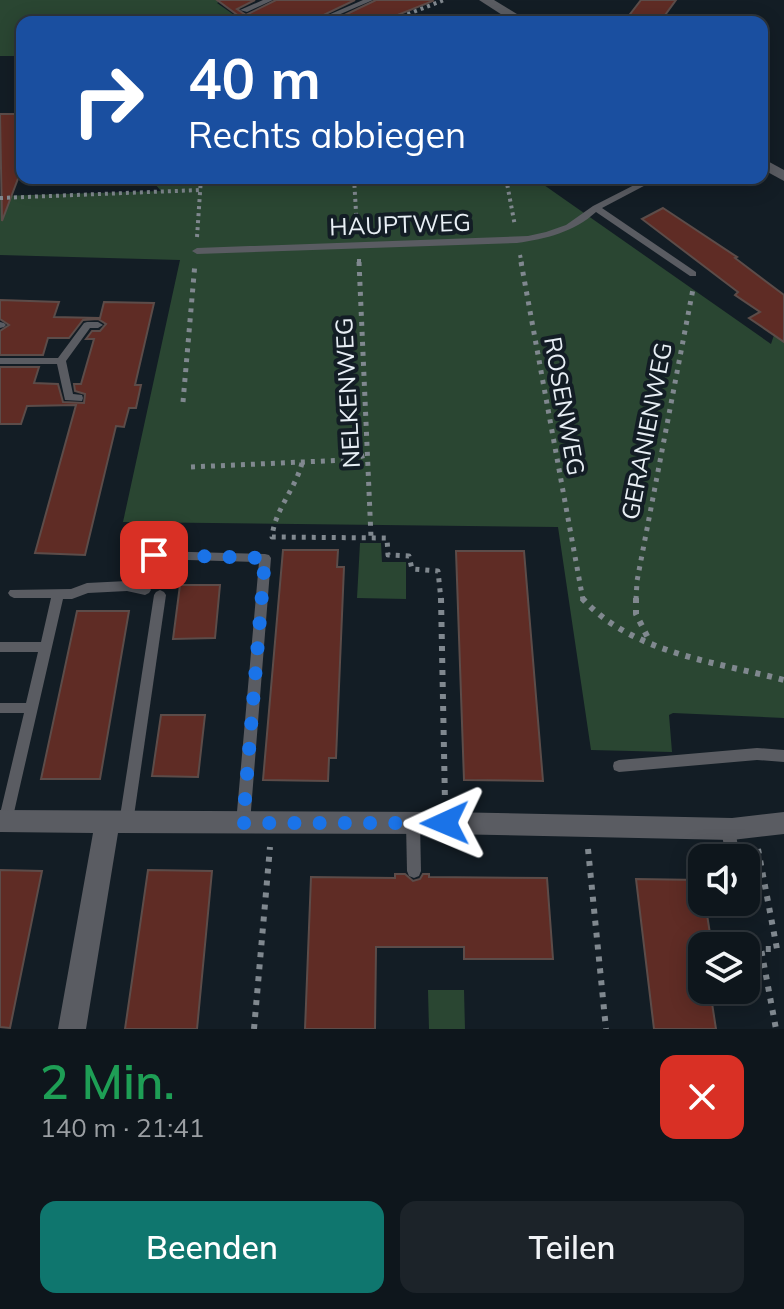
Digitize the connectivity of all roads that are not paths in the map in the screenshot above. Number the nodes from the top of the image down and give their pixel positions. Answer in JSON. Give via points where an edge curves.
{"nodes":[{"id":1,"x":269,"y":0,"type":"edge"},
{"id":2,"x":369,"y":0,"type":"edge"},
{"id":3,"x":485,"y":0,"type":"edge"},
{"id":4,"x":244,"y":10,"type":"dead end"},
{"id":5,"x":330,"y":16,"type":"edge"},
{"id":6,"x":513,"y":16,"type":"edge"},
{"id":7,"x":643,"y":184,"type":"edge"},
{"id":8,"x":596,"y":208,"type":"junction"},
{"id":9,"x":197,"y":251,"type":"road end"},
{"id":10,"x":693,"y":274,"type":"dead end"},
{"id":11,"x":98,"y":325,"type":"dead end"},
{"id":12,"x":0,"y":361,"type":"edge"},
{"id":13,"x":61,"y":361,"type":"junction"},
{"id":14,"x":78,"y":398,"type":"dead end"},
{"id":15,"x":154,"y":555,"type":"dead end"},
{"id":16,"x":145,"y":590,"type":"dead end"},
{"id":17,"x":14,"y":593,"type":"dead end"},
{"id":18,"x":58,"y":594,"type":"junction"},
{"id":19,"x":160,"y":595,"type":"dead end"},
{"id":20,"x":0,"y":647,"type":"edge"},
{"id":21,"x":45,"y":647,"type":"junction"},
{"id":22,"x":0,"y":708,"type":"edge"},
{"id":23,"x":31,"y":708,"type":"junction"},
{"id":24,"x":784,"y":756,"type":"edge"},
{"id":25,"x":619,"y":766,"type":"dead end"},
{"id":26,"x":2,"y":821,"type":"edge"},
{"id":27,"x":116,"y":823,"type":"junction"},
{"id":28,"x":243,"y":823,"type":"junction"},
{"id":29,"x":413,"y":823,"type":"junction"},
{"id":30,"x":784,"y":823,"type":"edge"},
{"id":31,"x":728,"y":829,"type":"junction"},
{"id":32,"x":731,"y":844,"type":"edge"},
{"id":33,"x":414,"y":871,"type":"dead end"},
{"id":34,"x":72,"y":1029,"type":"edge"}],
"edges":[{"from":1,"to":4,"type":"lane"},
{"from":2,"to":5,"type":"lane"},
{"from":3,"to":6,"type":"street"},
{"from":7,"to":8,"type":"lane","name":"HAUPTWEG"},
{"from":8,"to":9,"type":"lane","name":"HAUPTWEG","via":[[544,237],[517,240]]},
{"from":8,"to":10,"type":"lane"},
{"from":11,"to":13,"type":"lane","via":[[87,325]]},
{"from":12,"to":13,"type":"lane"},
{"from":13,"to":14,"type":"lane","via":[[69,397]]},
{"from":15,"to":28,"type":"lane","via":[[265,558]]},
{"from":16,"to":18,"type":"lane","via":[[127,586]]},
{"from":17,"to":18,"type":"lane"},
{"from":18,"to":21,"type":"lane"},
{"from":19,"to":27,"type":"lane"},
{"from":20,"to":21,"type":"lane"},
{"from":21,"to":23,"type":"lane"},
{"from":22,"to":23,"type":"lane"},
{"from":23,"to":26,"type":"lane"},
{"from":24,"to":25,"type":"lane"},
{"from":26,"to":27,"type":"street"},
{"from":27,"to":28,"type":"street"},
{"from":27,"to":34,"type":"street"},
{"from":28,"to":29,"type":"street"},
{"from":29,"to":31,"type":"street"},
{"from":29,"to":33,"type":"lane"},
{"from":30,"to":31,"type":"street"},
{"from":31,"to":32,"type":"lane"}]}
